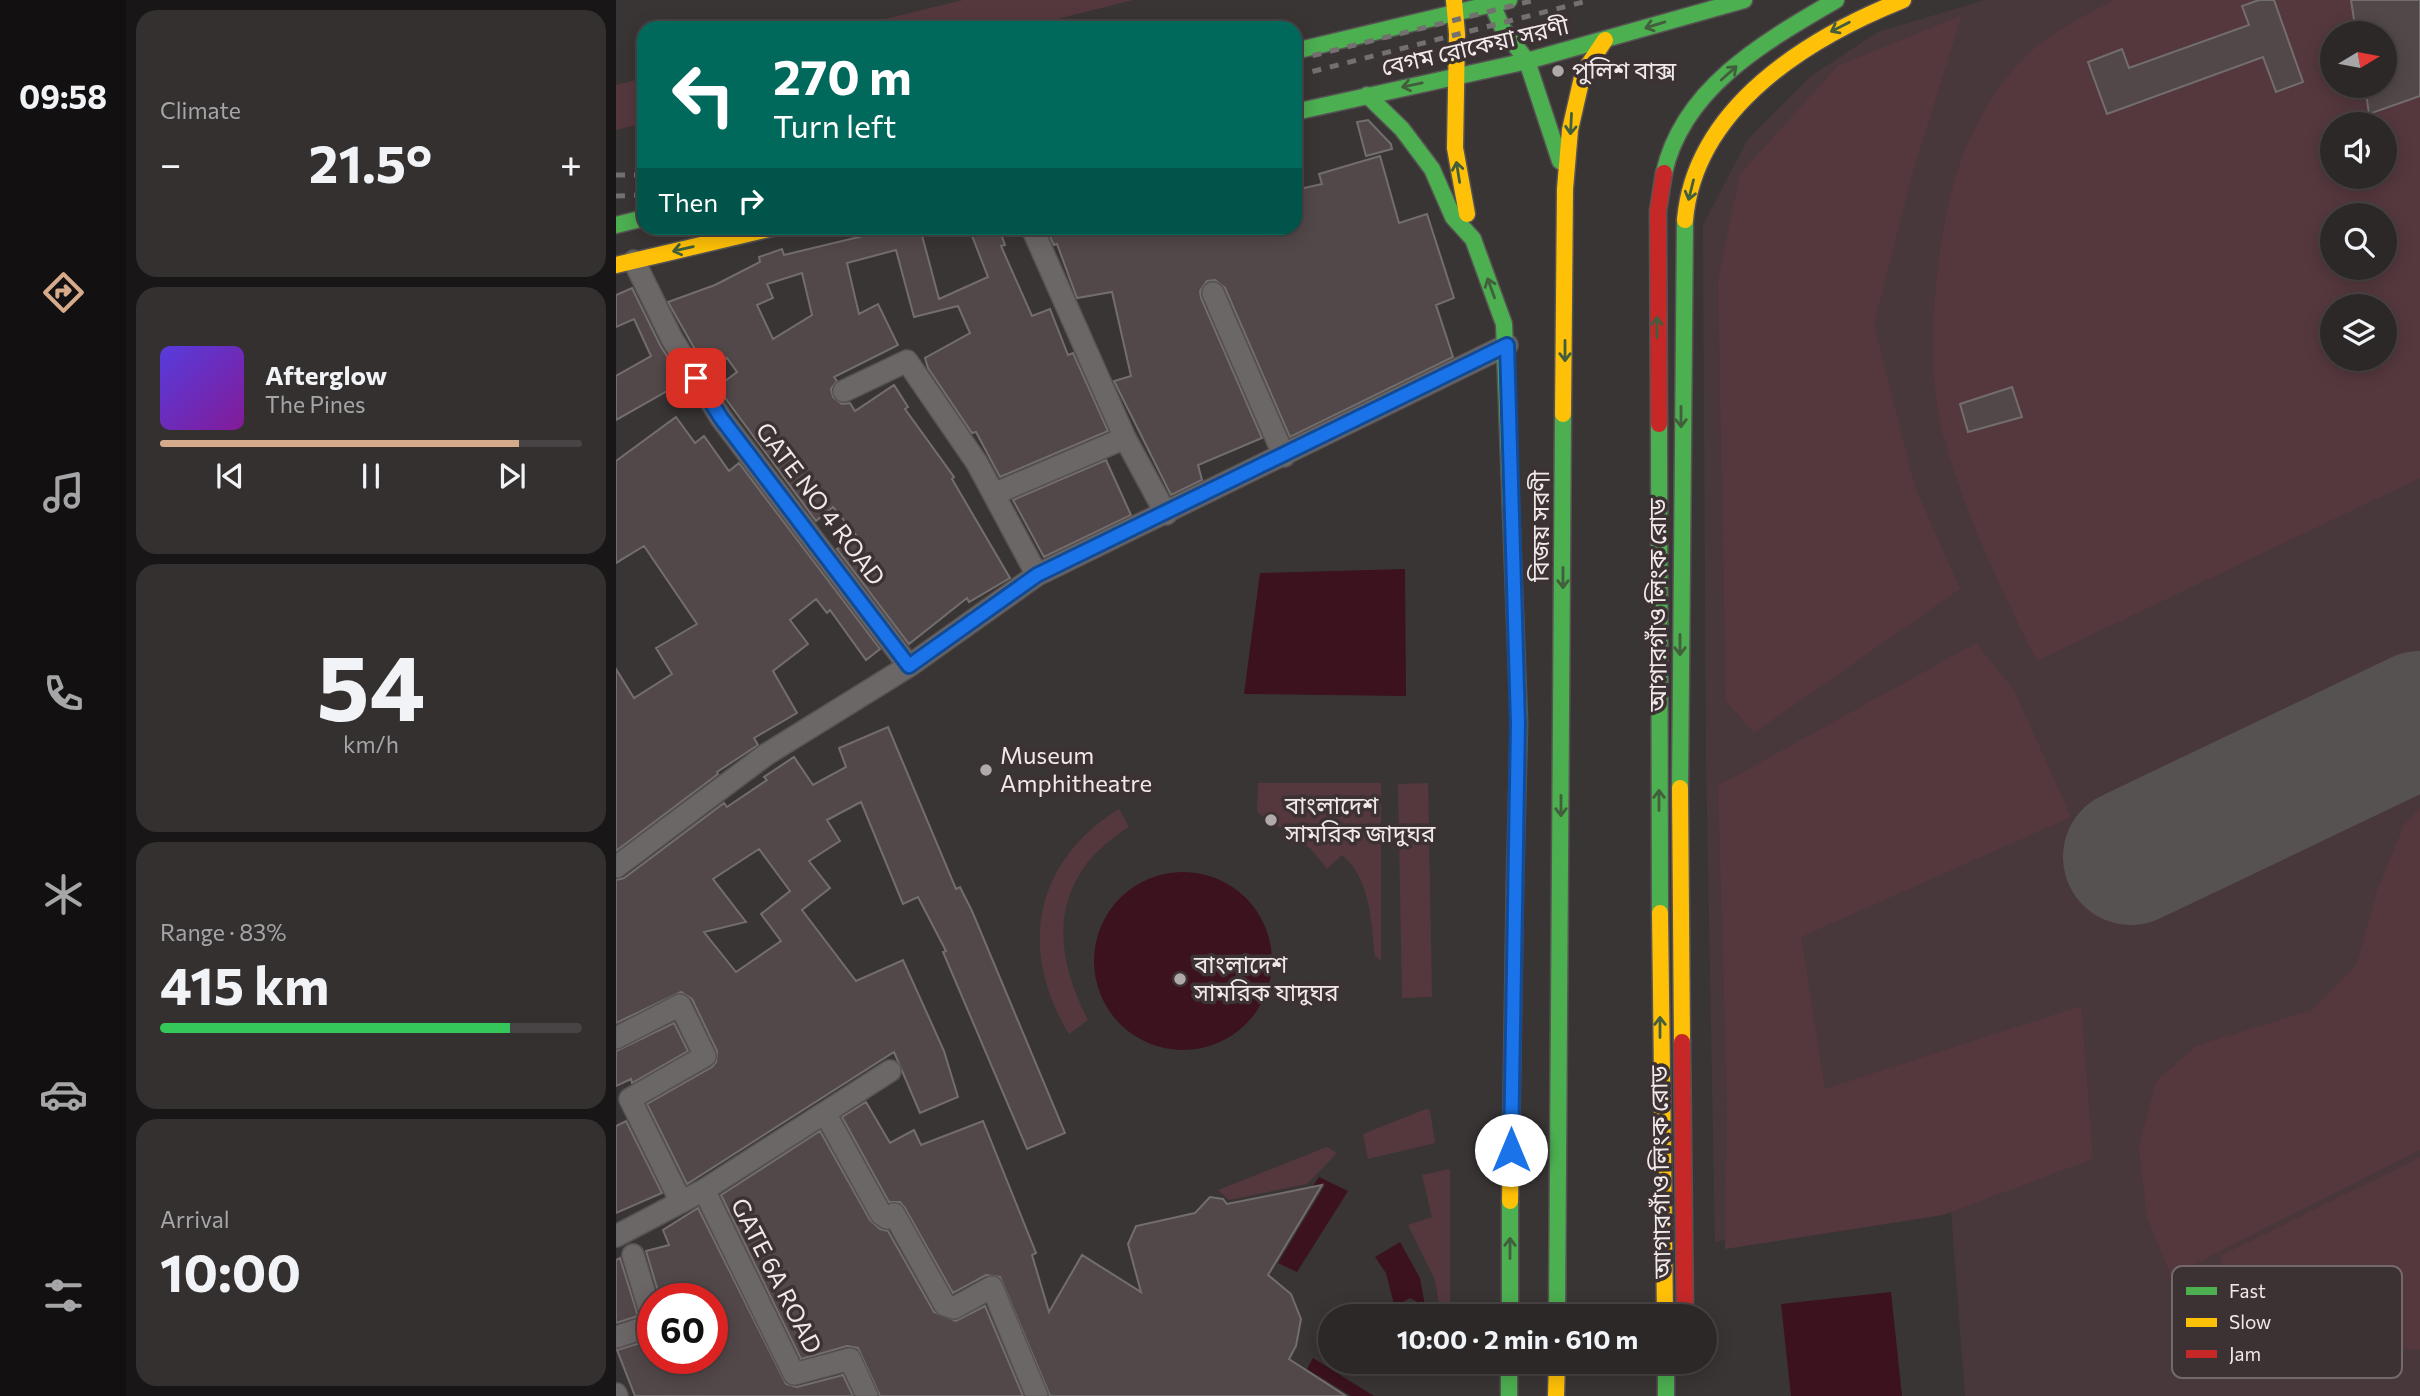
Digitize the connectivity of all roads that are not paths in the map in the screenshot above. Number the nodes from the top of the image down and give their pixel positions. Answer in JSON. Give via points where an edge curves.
{"nodes":[{"id":1,"x":1509,"y":0,"type":"edge"},
{"id":2,"x":1744,"y":0,"type":"edge"},
{"id":3,"x":1836,"y":0,"type":"edge"},
{"id":4,"x":1903,"y":0,"type":"edge"},
{"id":5,"x":1491,"y":2,"type":"edge"},
{"id":6,"x":1455,"y":7,"type":"edge"},
{"id":7,"x":1605,"y":40,"type":"junction"},
{"id":8,"x":1302,"y":49,"type":"edge"},
{"id":9,"x":1527,"y":61,"type":"junction"},
{"id":10,"x":1455,"y":76,"type":"junction"},
{"id":11,"x":1367,"y":95,"type":"junction"},
{"id":12,"x":1698,"y":104,"type":"junction"},
{"id":13,"x":1302,"y":110,"type":"edge"},
{"id":14,"x":1720,"y":129,"type":"junction"},
{"id":15,"x":1565,"y":189,"type":"junction"},
{"id":16,"x":637,"y":220,"type":"edge"},
{"id":17,"x":616,"y":225,"type":"edge"},
{"id":18,"x":743,"y":235,"type":"edge"},
{"id":19,"x":1035,"y":235,"type":"edge"},
{"id":20,"x":1473,"y":239,"type":"junction"},
{"id":21,"x":625,"y":263,"type":"edge"},
{"id":22,"x":1213,"y":293,"type":"dead end"},
{"id":23,"x":1507,"y":345,"type":"junction"},
{"id":24,"x":844,"y":391,"type":"dead end"},
{"id":25,"x":1125,"y":438,"type":"junction"},
{"id":26,"x":1284,"y":456,"type":"junction"},
{"id":27,"x":994,"y":494,"type":"junction"},
{"id":28,"x":1166,"y":514,"type":"junction"},
{"id":29,"x":1037,"y":575,"type":"junction"},
{"id":30,"x":909,"y":666,"type":"junction"},
{"id":31,"x":616,"y":867,"type":"edge"},
{"id":32,"x":616,"y":1038,"type":"edge"},
{"id":33,"x":890,"y":1071,"type":"dead end"},
{"id":34,"x":825,"y":1113,"type":"junction"},
{"id":35,"x":704,"y":1190,"type":"junction"},
{"id":36,"x":681,"y":1202,"type":"junction"},
{"id":37,"x":616,"y":1236,"type":"edge"},
{"id":38,"x":633,"y":1255,"type":"dead end"},
{"id":39,"x":641,"y":1283,"type":"edge"},
{"id":40,"x":1510,"y":1304,"type":"edge"},
{"id":41,"x":1557,"y":1304,"type":"edge"},
{"id":42,"x":1665,"y":1304,"type":"edge"},
{"id":43,"x":1685,"y":1304,"type":"edge"},
{"id":44,"x":637,"y":1329,"type":"edge"},
{"id":45,"x":616,"y":1337,"type":"edge"},
{"id":46,"x":1509,"y":1374,"type":"edge"},
{"id":47,"x":1557,"y":1374,"type":"edge"},
{"id":48,"x":1558,"y":1374,"type":"edge"},
{"id":49,"x":1666,"y":1374,"type":"edge"},
{"id":50,"x":867,"y":1396,"type":"edge"},
{"id":51,"x":1037,"y":1396,"type":"edge"},
{"id":52,"x":1509,"y":1396,"type":"edge"},
{"id":53,"x":1556,"y":1396,"type":"edge"},
{"id":54,"x":1566,"y":1396,"type":"edge"},
{"id":55,"x":1666,"y":1396,"type":"edge"}],
"edges":[{"from":1,"to":5,"type":"main road","name":"বেগম রোকেয়া সরণী"},
{"from":2,"to":7,"type":"main road","name":"বেগম রোকেয়া সরণী","one_way":true},
{"from":12,"to":3,"type":"main road","name":"আগারগাঁও লিংক রোড","one_way":true,"via":[[1760,47]]},
{"from":4,"to":14,"type":"main road","name":"আগারগাঁও লিংক রোড","one_way":true,"via":[[1825,34],[1791,56]]},
{"from":5,"to":6,"type":"main road","name":"বেগম রোকেয়া সরণী"},
{"from":5,"to":9,"type":"main road","via":[[1503,29]]},
{"from":6,"to":8,"type":"main road","name":"বেগম রোকেয়া সরণী"},
{"from":6,"to":10,"type":"main road"},
{"from":7,"to":9,"type":"main road","name":"বেগম রোকেয়া সরণী"},
{"from":7,"to":15,"type":"main road","name":"বিজয় সরণী","one_way":true,"via":[[1591,54],[1581,75],[1571,114]]},
{"from":9,"to":10,"type":"main road","name":"বেগম রোকেয়া সরণী"},
{"from":9,"to":15,"type":"main road","via":[[1554,137]]},
{"from":10,"to":11,"type":"main road","name":"বেগম রোকেয়া সরণী","one_way":true},
{"from":20,"to":10,"type":"main road","one_way":true,"via":[[1455,148]]},
{"from":11,"to":13,"type":"main road","name":"বেগম রোকেয়া সরণী"},
{"from":11,"to":20,"type":"main road","name":"বিজয় সরণী","via":[[1411,137],[1433,169],[1461,231]]},
{"from":12,"to":14,"type":"main road"},
{"from":42,"to":12,"type":"main road","name":"আগারগাঁও লিংক রোড","one_way":true,"via":[[1656,235],[1671,149]]},
{"from":14,"to":43,"type":"main road","name":"আগারগাঁও লিংক রোড","one_way":true,"via":[[1690,187],[1682,248],[1679,742]]},
{"from":15,"to":41,"type":"main road","name":"বিজয় সরণী","one_way":true},
{"from":16,"to":17,"type":"main road"},
{"from":18,"to":21,"type":"main road","one_way":true},
{"from":19,"to":25,"type":"street"},
{"from":23,"to":20,"type":"main road","name":"বিজয় সরণী","one_way":true,"via":[[1504,324]]},
{"from":21,"to":30,"type":"street","name":"GATE NO 4 ROAD","via":[[721,418]]},
{"from":22,"to":26,"type":"street"},
{"from":23,"to":26,"type":"street"},
{"from":40,"to":23,"type":"main road","name":"বিজয় সরণী","one_way":true,"via":[[1518,723]]},
{"from":24,"to":27,"type":"street","via":[[907,361],[978,463]]},
{"from":25,"to":27,"type":"street"},
{"from":25,"to":28,"type":"street"},
{"from":26,"to":28,"type":"street"},
{"from":27,"to":29,"type":"street"},
{"from":28,"to":29,"type":"street"},
{"from":29,"to":30,"type":"street"},
{"from":30,"to":31,"type":"street","via":[[768,754]]},
{"from":32,"to":36,"type":"street","via":[[680,1005],[705,1056],[630,1099]]},
{"from":33,"to":34,"type":"street"},
{"from":34,"to":35,"type":"street"},
{"from":34,"to":51,"type":"street","via":[[881,1214],[887,1218],[894,1214],[945,1305],[954,1308],[992,1286]]},
{"from":35,"to":36,"type":"street"},
{"from":35,"to":50,"type":"street","name":"GATE 6A ROAD","via":[[794,1374],[850,1359]]},
{"from":36,"to":37,"type":"street"},
{"from":38,"to":39,"type":"street"},
{"from":44,"to":45,"type":"street"},
{"from":46,"to":52,"type":"main road"},
{"from":47,"to":53,"type":"main road"},
{"from":48,"to":54,"type":"main road"},
{"from":49,"to":55,"type":"main road"}]}
